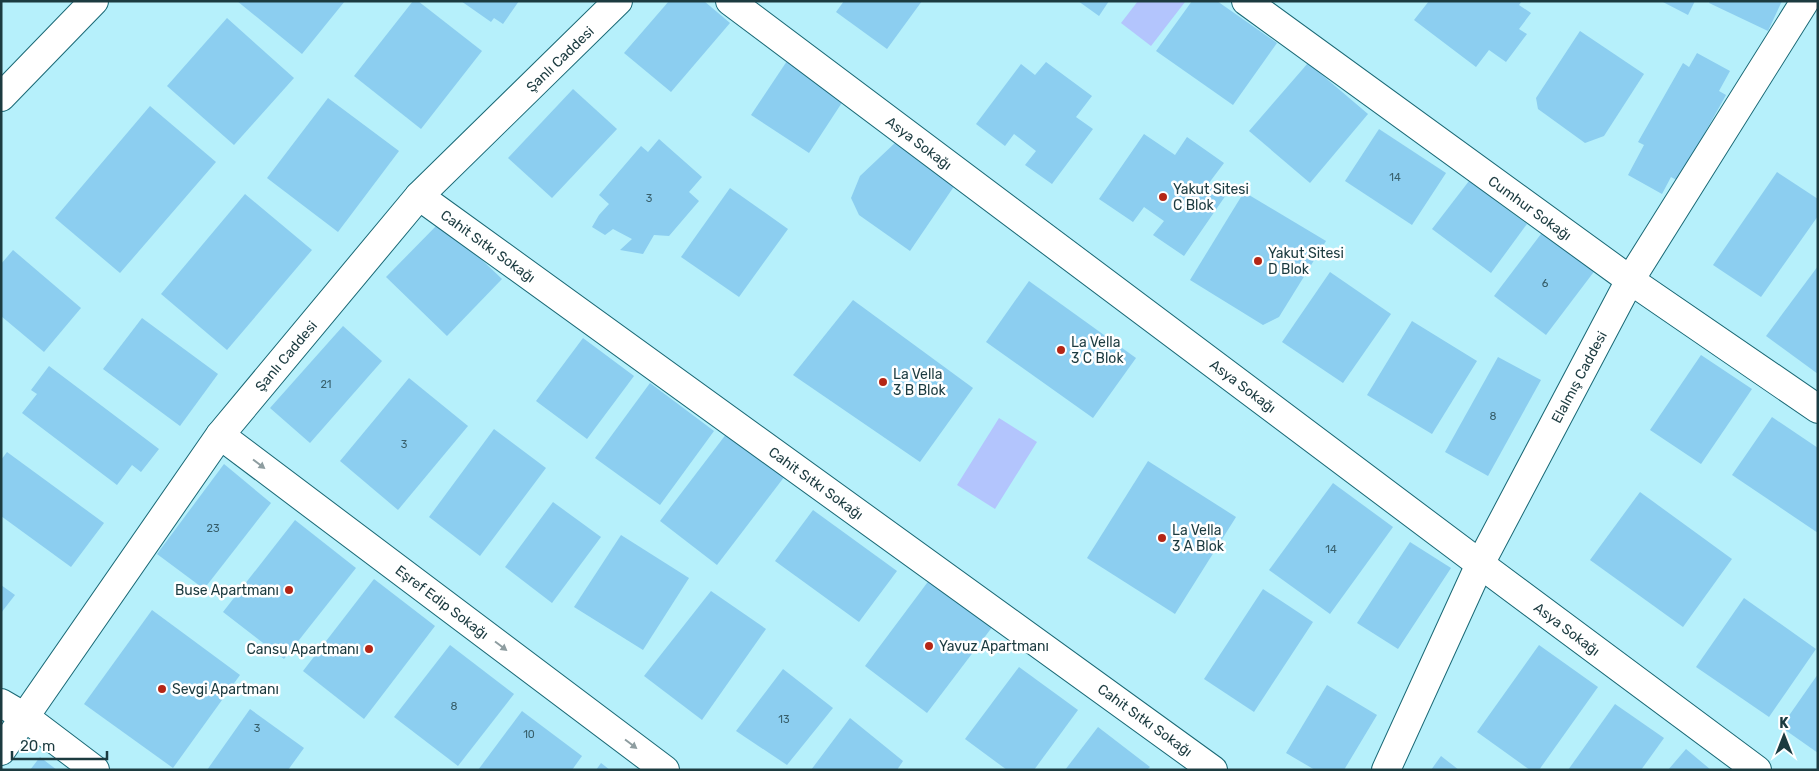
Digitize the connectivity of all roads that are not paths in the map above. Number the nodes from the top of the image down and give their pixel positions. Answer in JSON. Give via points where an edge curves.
{"nodes":[{"id":1,"x":94,"y":1,"type":"edge"},
{"id":2,"x":618,"y":1,"type":"edge"},
{"id":3,"x":730,"y":1,"type":"edge"},
{"id":4,"x":1246,"y":1,"type":"edge"},
{"id":5,"x":1805,"y":1,"type":"edge"},
{"id":6,"x":1,"y":97,"type":"edge"},
{"id":7,"x":420,"y":196,"type":"junction"},
{"id":8,"x":1630,"y":280,"type":"junction"},
{"id":9,"x":1818,"y":409,"type":"edge"},
{"id":10,"x":220,"y":435,"type":"junction"},
{"id":11,"x":1480,"y":564,"type":"junction"},
{"id":12,"x":1,"y":703,"type":"edge"},
{"id":13,"x":25,"y":717,"type":"junction"},
{"id":14,"x":1,"y":751,"type":"edge"},
{"id":15,"x":95,"y":770,"type":"edge"},
{"id":16,"x":665,"y":770,"type":"edge"},
{"id":17,"x":1213,"y":770,"type":"edge"},
{"id":18,"x":1386,"y":770,"type":"edge"},
{"id":19,"x":1757,"y":770,"type":"edge"}],
"edges":[{"from":1,"to":6,"type":"street"},
{"from":2,"to":7,"type":"street","name":"Şanlı Caddesi"},
{"from":3,"to":11,"type":"street","name":"Asya Sokağı"},
{"from":4,"to":8,"type":"street","name":"Cumhur Sokağı"},
{"from":5,"to":8,"type":"street","name":"Elalmış Caddesi"},
{"from":7,"to":10,"type":"street","name":"Şanlı Caddesi"},
{"from":7,"to":17,"type":"street","name":"Cahit Sıtkı Sokağı"},
{"from":8,"to":9,"type":"street","name":"Cumhur Sokağı"},
{"from":8,"to":11,"type":"street","name":"Elalmış Caddesi"},
{"from":10,"to":13,"type":"street","name":"Şanlı Caddesi"},
{"from":10,"to":16,"type":"street","name":"Eşref Edip Sokağı","one_way":true},
{"from":11,"to":18,"type":"street","name":"Elalmış Caddesi"},
{"from":11,"to":19,"type":"street","name":"Asya Sokağı"},
{"from":12,"to":13,"type":"street"},
{"from":13,"to":14,"type":"street","name":"Şanlı Caddesi"},
{"from":13,"to":15,"type":"street"}]}
